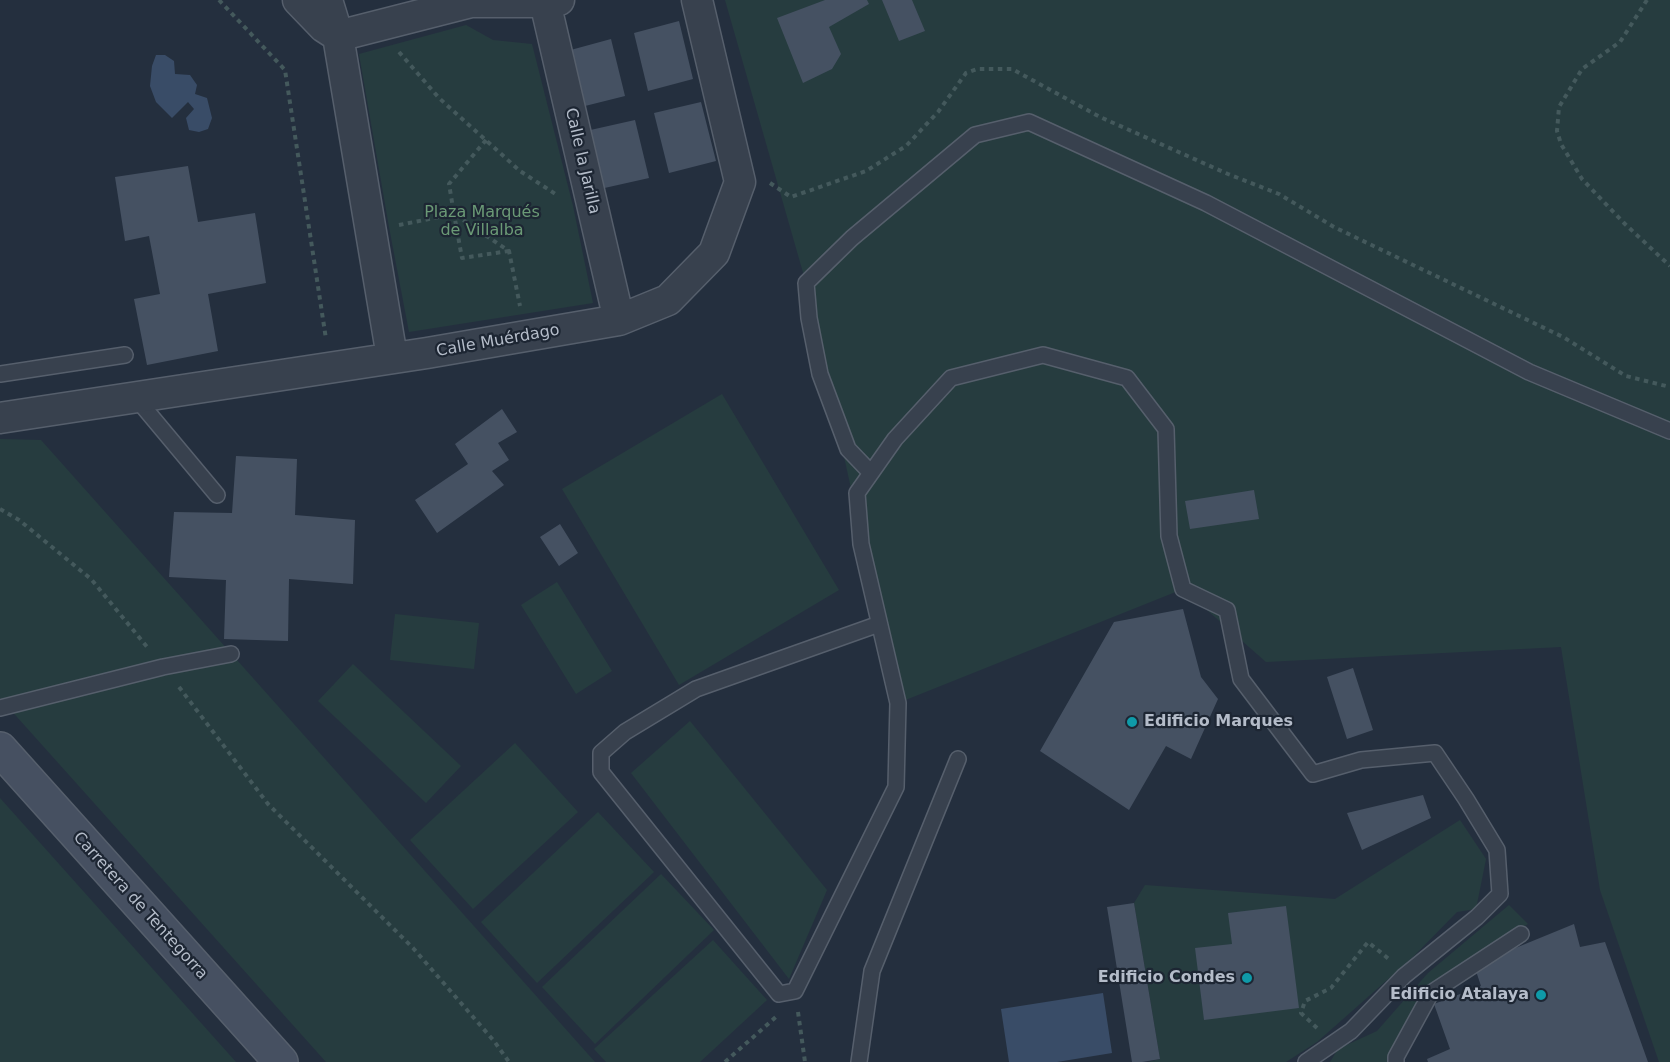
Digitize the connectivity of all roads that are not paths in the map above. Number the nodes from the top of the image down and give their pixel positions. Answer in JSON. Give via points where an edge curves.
{"nodes":[{"id":1,"x":298,"y":0,"type":"edge"},
{"id":2,"x":327,"y":0,"type":"edge"},
{"id":3,"x":697,"y":0,"type":"edge"},
{"id":4,"x":471,"y":1,"type":"edge"},
{"id":5,"x":552,"y":1,"type":"edge"},
{"id":6,"x":338,"y":36,"type":"junction"},
{"id":7,"x":619,"y":320,"type":"junction"},
{"id":8,"x":125,"y":355,"type":"dead end"},
{"id":9,"x":392,"y":357,"type":"junction"},
{"id":10,"x":0,"y":374,"type":"edge"},
{"id":11,"x":136,"y":398,"type":"junction"},
{"id":12,"x":0,"y":418,"type":"edge"},
{"id":13,"x":1670,"y":431,"type":"edge"},
{"id":14,"x":871,"y":473,"type":"junction"},
{"id":15,"x":218,"y":495,"type":"dead end"},
{"id":16,"x":879,"y":624,"type":"junction"},
{"id":17,"x":231,"y":654,"type":"dead end"},
{"id":18,"x":0,"y":708,"type":"edge"},
{"id":19,"x":0,"y":749,"type":"edge"},
{"id":20,"x":958,"y":759,"type":"dead end"},
{"id":21,"x":1521,"y":934,"type":"dead end"},
{"id":22,"x":281,"y":1062,"type":"edge"},
{"id":23,"x":859,"y":1062,"type":"edge"},
{"id":24,"x":1306,"y":1062,"type":"edge"},
{"id":25,"x":1396,"y":1062,"type":"edge"}],
"edges":[{"from":1,"to":6,"type":"street"},
{"from":2,"to":6,"type":"street"},
{"from":3,"to":7,"type":"street","name":"Calle Muérdago","via":[[740,182],[714,253],[668,300]]},
{"from":4,"to":5,"type":"street"},
{"from":4,"to":6,"type":"street"},
{"from":5,"to":7,"type":"street","name":"Calle la Jarilla"},
{"from":6,"to":9,"type":"street"},
{"from":7,"to":9,"type":"street","name":"Calle Muérdago"},
{"from":8,"to":10,"type":"lane"},
{"from":9,"to":11,"type":"street","name":"Calle Muérdago"},
{"from":11,"to":12,"type":"street","name":"Calle Muérdago"},
{"from":11,"to":15,"type":"lane"},
{"from":13,"to":14,"type":"lane","via":[[1529,372],[1206,203],[1029,122],[975,135],[852,238],[806,283],[820,374],[848,448]]},
{"from":14,"to":16,"type":"lane","via":[[857,493],[861,544]]},
{"from":14,"to":24,"type":"lane","via":[[895,438],[951,378],[1043,355],[1127,378],[1166,429],[1168,536],[1183,589],[1227,610],[1240,679],[1313,774],[1361,760],[1435,753],[1497,850],[1500,894],[1477,918],[1404,976],[1351,1030]]},
{"from":16,"to":16,"type":"lane","via":[[696,689],[625,732],[601,753],[601,772],[779,994],[795,991],[896,787],[898,703]]},
{"from":17,"to":18,"type":"lane"},
{"from":19,"to":22,"type":"main road","name":"Carretera de Tentegorra"},
{"from":20,"to":23,"type":"lane","via":[[872,971]]},
{"from":21,"to":25,"type":"lane","via":[[1431,993]]}]}
